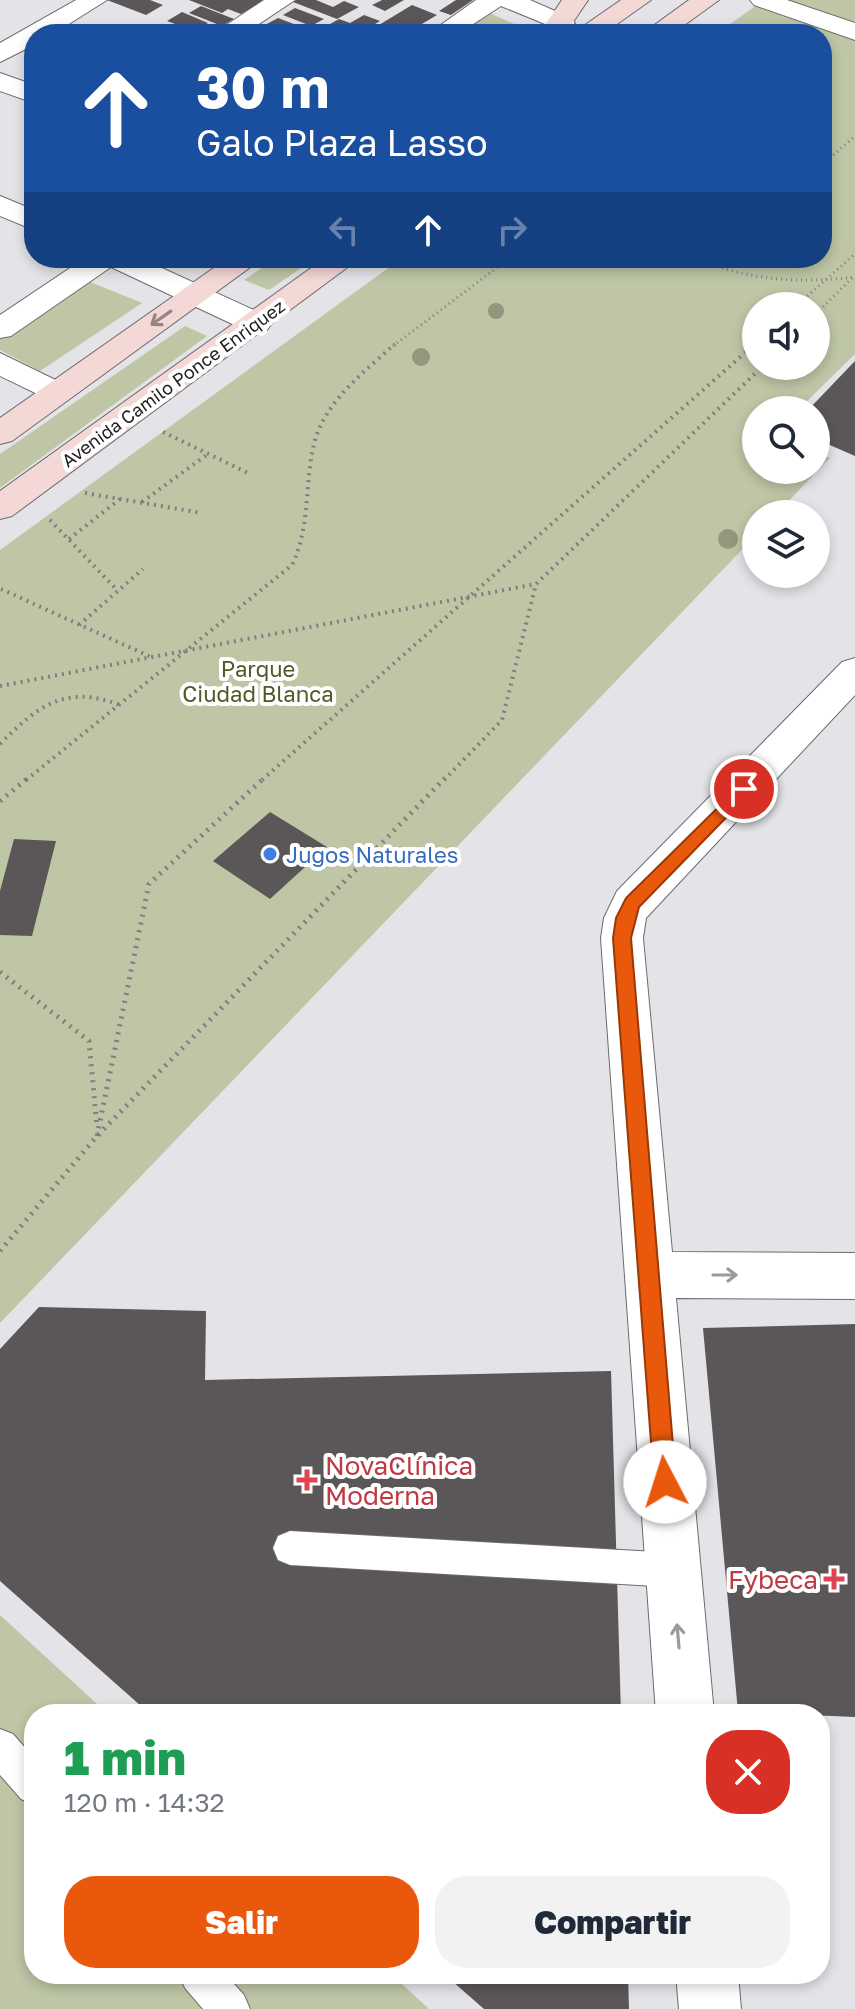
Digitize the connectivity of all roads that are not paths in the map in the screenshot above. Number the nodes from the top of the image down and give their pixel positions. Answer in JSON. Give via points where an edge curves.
{"nodes":[{"id":1,"x":94,"y":0,"type":"edge"},
{"id":2,"x":282,"y":0,"type":"edge"},
{"id":3,"x":493,"y":0,"type":"edge"},
{"id":4,"x":508,"y":0,"type":"edge"},
{"id":5,"x":575,"y":0,"type":"edge"},
{"id":6,"x":638,"y":0,"type":"edge"},
{"id":7,"x":706,"y":0,"type":"edge"},
{"id":8,"x":763,"y":0,"type":"edge"},
{"id":9,"x":836,"y":0,"type":"edge"},
{"id":10,"x":855,"y":6,"type":"edge"},
{"id":11,"x":52,"y":24,"type":"edge"},
{"id":12,"x":242,"y":24,"type":"edge"},
{"id":13,"x":456,"y":24,"type":"edge"},
{"id":14,"x":554,"y":24,"type":"edge"},
{"id":15,"x":568,"y":24,"type":"edge"},
{"id":16,"x":580,"y":24,"type":"edge"},
{"id":17,"x":670,"y":24,"type":"edge"},
{"id":18,"x":855,"y":32,"type":"edge"},
{"id":19,"x":24,"y":40,"type":"edge"},
{"id":20,"x":0,"y":54,"type":"edge"},
{"id":21,"x":0,"y":81,"type":"edge"},
{"id":22,"x":24,"y":91,"type":"edge"},
{"id":23,"x":0,"y":205,"type":"edge"},
{"id":24,"x":24,"y":216,"type":"edge"},
{"id":25,"x":90,"y":268,"type":"edge"},
{"id":26,"x":137,"y":268,"type":"edge"},
{"id":27,"x":233,"y":268,"type":"edge"},
{"id":28,"x":331,"y":268,"type":"edge"},
{"id":29,"x":194,"y":294,"type":"junction"},
{"id":30,"x":256,"y":323,"type":"junction"},
{"id":31,"x":0,"y":329,"type":"edge"},
{"id":32,"x":0,"y":363,"type":"edge"},
{"id":33,"x":56,"y":393,"type":"junction"},
{"id":34,"x":0,"y":434,"type":"edge"},
{"id":35,"x":0,"y":508,"type":"edge"},
{"id":36,"x":848,"y":688,"type":"edge"},
{"id":37,"x":647,"y":1275,"type":"junction"},
{"id":38,"x":855,"y":1276,"type":"edge"},
{"id":39,"x":290,"y":1548,"type":"dead end"},
{"id":40,"x":673,"y":1570,"type":"junction"},
{"id":41,"x":684,"y":1704,"type":"edge"},
{"id":42,"x":0,"y":1747,"type":"edge"},
{"id":43,"x":24,"y":1775,"type":"edge"},
{"id":44,"x":208,"y":1984,"type":"edge"},
{"id":45,"x":708,"y":1984,"type":"edge"},
{"id":46,"x":230,"y":2009,"type":"edge"},
{"id":47,"x":710,"y":2009,"type":"edge"}],
"edges":[{"from":1,"to":11,"type":"street"},
{"from":2,"to":12,"type":"street"},
{"from":3,"to":13,"type":"street"},
{"from":4,"to":14,"type":"street"},
{"from":5,"to":15,"type":"main road"},
{"from":6,"to":16,"type":"main road"},
{"from":7,"to":17,"type":"main road"},
{"from":8,"to":18,"type":"street"},
{"from":9,"to":10,"type":"street"},
{"from":19,"to":20,"type":"street"},
{"from":21,"to":22,"type":"street"},
{"from":23,"to":24,"type":"street"},
{"from":25,"to":31,"type":"street"},
{"from":26,"to":29,"type":"street"},
{"from":27,"to":29,"type":"main road"},
{"from":28,"to":30,"type":"main road","name":"Avenida Camilo Ponce Enriquez"},
{"from":29,"to":30,"type":"street"},
{"from":29,"to":33,"type":"main road","one_way":true},
{"from":30,"to":35,"type":"main road","name":"Avenida Camilo Ponce Enriquez"},
{"from":32,"to":33,"type":"street"},
{"from":33,"to":34,"type":"main road"},
{"from":36,"to":37,"type":"street","via":[[632,903],[625,918],[622,938]]},
{"from":37,"to":38,"type":"street","one_way":true},
{"from":37,"to":40,"type":"street"},
{"from":39,"to":40,"type":"lane"},
{"from":41,"to":40,"type":"street","one_way":true},
{"from":42,"to":43,"type":"lane"},
{"from":44,"to":46,"type":"lane"},
{"from":45,"to":47,"type":"street"}]}
